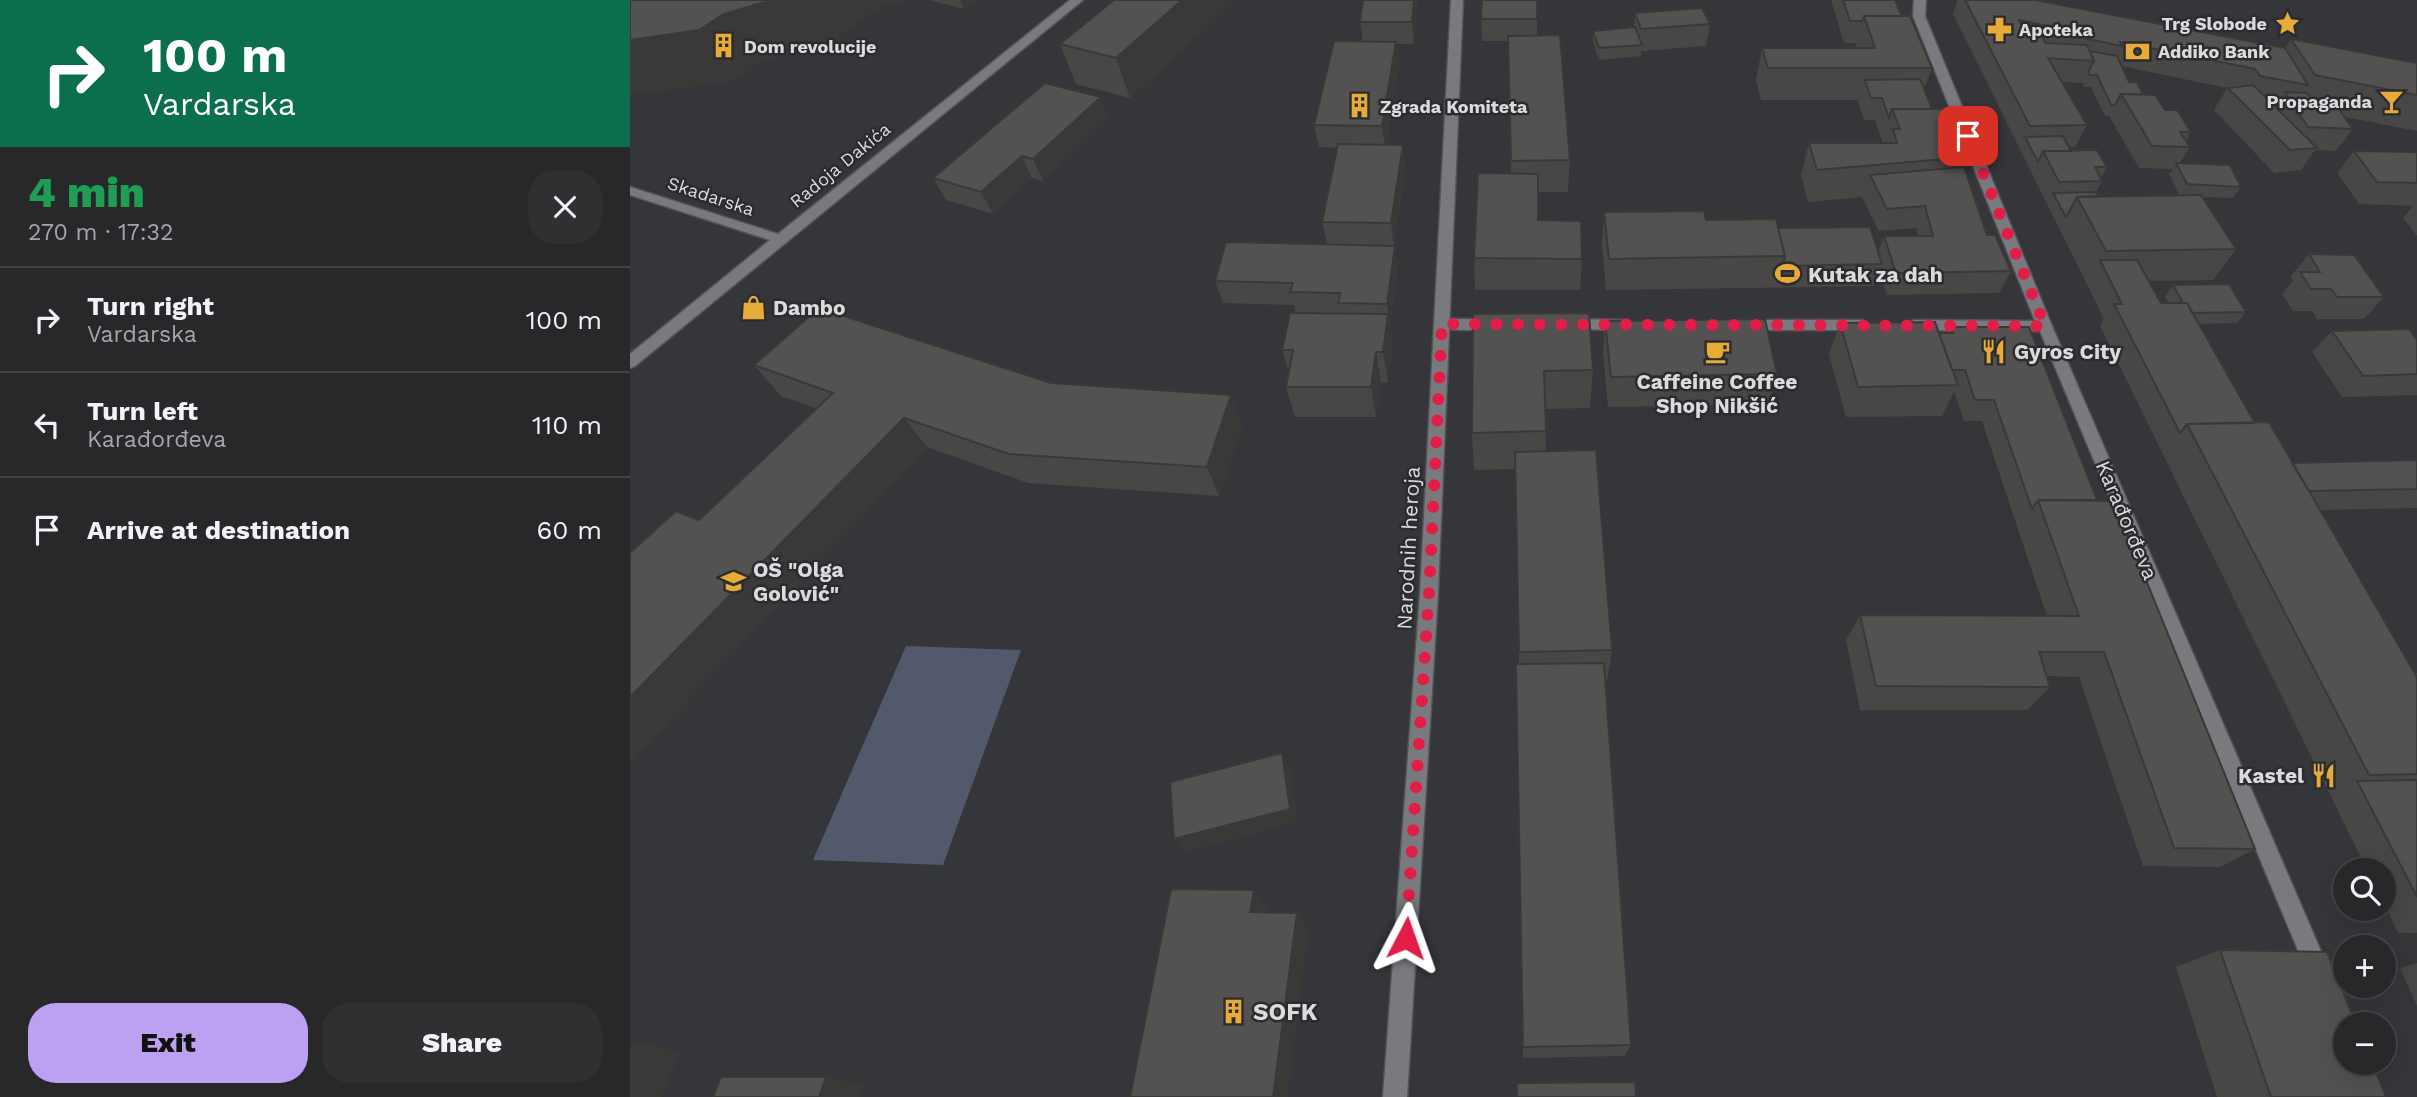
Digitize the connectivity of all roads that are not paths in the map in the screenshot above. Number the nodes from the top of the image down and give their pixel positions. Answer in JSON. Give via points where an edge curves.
{"nodes":[{"id":1,"x":1077,"y":0,"type":"edge"},
{"id":2,"x":1457,"y":0,"type":"edge"},
{"id":3,"x":1920,"y":0,"type":"edge"},
{"id":4,"x":630,"y":191,"type":"edge"},
{"id":5,"x":780,"y":239,"type":"junction"},
{"id":6,"x":1442,"y":324,"type":"junction"},
{"id":7,"x":1508,"y":324,"type":"edge"},
{"id":8,"x":1550,"y":324,"type":"edge"},
{"id":9,"x":1646,"y":325,"type":"edge"},
{"id":10,"x":1729,"y":325,"type":"edge"},
{"id":11,"x":2045,"y":326,"type":"junction"},
{"id":12,"x":630,"y":362,"type":"edge"},
{"id":13,"x":2325,"y":989,"type":"edge"},
{"id":14,"x":1395,"y":1097,"type":"edge"}],
"edges":[{"from":1,"to":5,"type":"street","name":"Radoja Dakića"},
{"from":2,"to":6,"type":"street","name":"Narodnih heroja"},
{"from":3,"to":11,"type":"street","name":"Karađorđeva","via":[[1920,16]]},
{"from":4,"to":5,"type":"street","name":"Skadarska"},
{"from":5,"to":12,"type":"street","name":"Radoja Dakića"},
{"from":6,"to":7,"type":"street"},
{"from":6,"to":14,"type":"street","name":"Narodnih heroja"},
{"from":8,"to":9,"type":"street"},
{"from":10,"to":11,"type":"street"},
{"from":11,"to":13,"type":"street","name":"Karađorđeva"}]}
